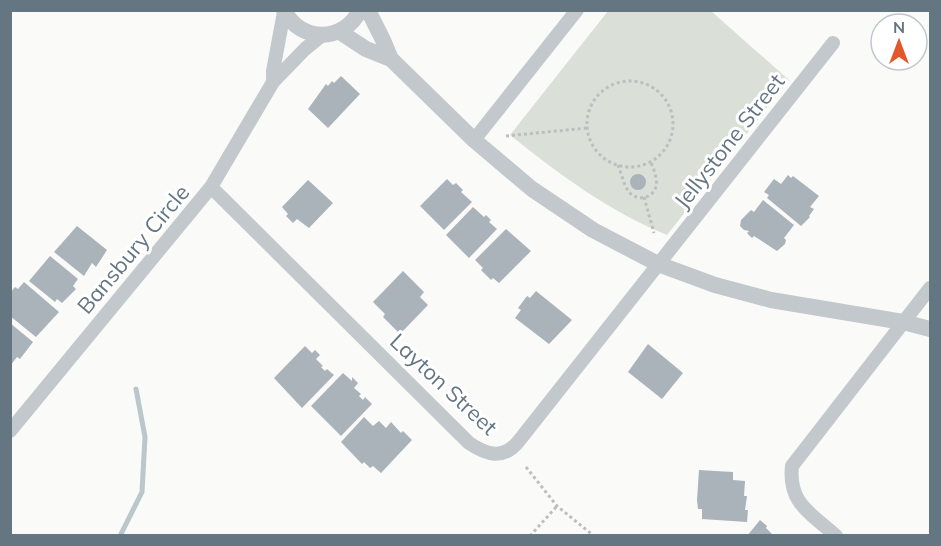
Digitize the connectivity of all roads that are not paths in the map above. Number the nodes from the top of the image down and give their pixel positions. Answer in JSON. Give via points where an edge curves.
{"nodes":[{"id":1,"x":360,"y":10,"type":"edge"},
{"id":2,"x":368,"y":10,"type":"edge"},
{"id":3,"x":577,"y":10,"type":"edge"},
{"id":4,"x":284,"y":11,"type":"edge"},
{"id":5,"x":340,"y":32,"type":"junction"},
{"id":6,"x":321,"y":36,"type":"junction"},
{"id":7,"x":833,"y":43,"type":"dead end"},
{"id":8,"x":391,"y":59,"type":"junction"},
{"id":9,"x":273,"y":82,"type":"junction"},
{"id":10,"x":474,"y":140,"type":"junction"},
{"id":11,"x":211,"y":187,"type":"junction"},
{"id":12,"x":658,"y":264,"type":"junction"},
{"id":13,"x":930,"y":288,"type":"edge"},
{"id":14,"x":903,"y":322,"type":"junction"},
{"id":15,"x":930,"y":329,"type":"edge"},
{"id":16,"x":10,"y":431,"type":"edge"},
{"id":17,"x":836,"y":536,"type":"edge"}],
"edges":[{"from":1,"to":5,"type":"street"},
{"from":2,"to":8,"type":"street"},
{"from":3,"to":10,"type":"street"},
{"from":4,"to":6,"type":"street","via":[[293,25]]},
{"from":4,"to":9,"type":"street","name":"Bansbury Circle"},
{"from":5,"to":6,"type":"street"},
{"from":5,"to":8,"type":"street"},
{"from":6,"to":9,"type":"street","name":"Bansbury Circle"},
{"from":7,"to":12,"type":"street","name":"Jellystone Street"},
{"from":8,"to":10,"type":"street"},
{"from":9,"to":11,"type":"street","name":"Bansbury Circle"},
{"from":10,"to":12,"type":"street","via":[[562,211]]},
{"from":11,"to":12,"type":"street","name":"Layton Street","via":[[469,442],[487,454],[498,455],[513,448]]},
{"from":11,"to":16,"type":"street","name":"Bansbury Circle"},
{"from":12,"to":14,"type":"street","via":[[771,300]]},
{"from":13,"to":14,"type":"street"},
{"from":14,"to":15,"type":"street"},
{"from":14,"to":17,"type":"street","via":[[792,466],[797,500]]}]}
